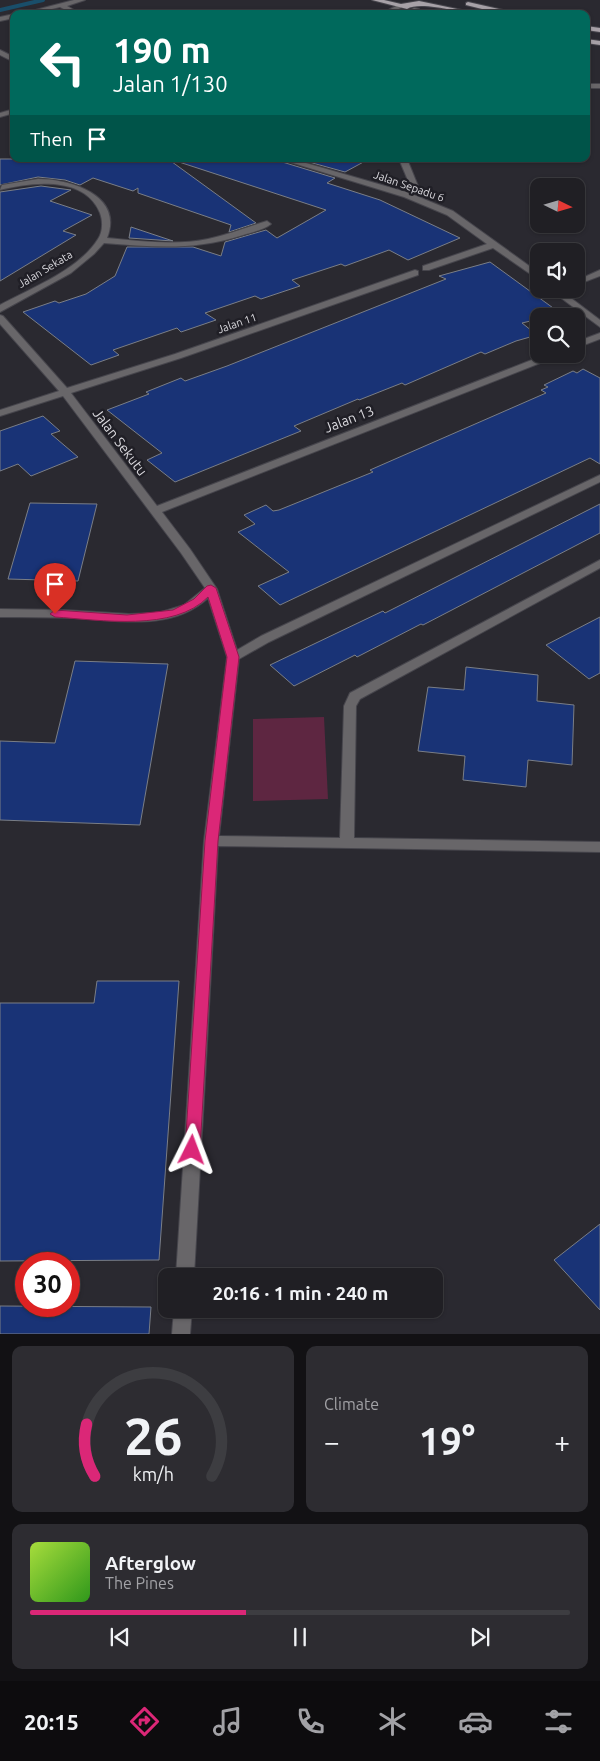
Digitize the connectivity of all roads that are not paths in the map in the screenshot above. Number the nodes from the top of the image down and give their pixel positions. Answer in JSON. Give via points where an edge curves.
{"nodes":[{"id":1,"x":82,"y":0,"type":"edge"},
{"id":2,"x":375,"y":0,"type":"edge"},
{"id":3,"x":412,"y":0,"type":"edge"},
{"id":4,"x":456,"y":2,"type":"dead end"},
{"id":5,"x":61,"y":5,"type":"junction"},
{"id":6,"x":400,"y":6,"type":"junction"},
{"id":7,"x":418,"y":6,"type":"junction"},
{"id":8,"x":40,"y":10,"type":"edge"},
{"id":9,"x":70,"y":10,"type":"edge"},
{"id":10,"x":392,"y":10,"type":"edge"},
{"id":11,"x":412,"y":10,"type":"edge"},
{"id":12,"x":428,"y":10,"type":"edge"},
{"id":13,"x":448,"y":10,"type":"edge"},
{"id":14,"x":493,"y":10,"type":"edge"},
{"id":15,"x":294,"y":162,"type":"edge"},
{"id":16,"x":404,"y":162,"type":"edge"},
{"id":17,"x":0,"y":188,"type":"edge"},
{"id":18,"x":407,"y":195,"type":"junction"},
{"id":19,"x":267,"y":224,"type":"dead end"},
{"id":20,"x":102,"y":240,"type":"junction"},
{"id":21,"x":495,"y":244,"type":"junction"},
{"id":22,"x":426,"y":268,"type":"dead end"},
{"id":23,"x":530,"y":270,"type":"edge"},
{"id":24,"x":415,"y":273,"type":"dead end"},
{"id":25,"x":600,"y":273,"type":"edge"},
{"id":26,"x":585,"y":278,"type":"edge"},
{"id":27,"x":566,"y":298,"type":"edge"},
{"id":28,"x":0,"y":309,"type":"edge"},
{"id":29,"x":0,"y":318,"type":"edge"},
{"id":30,"x":600,"y":324,"type":"edge"},
{"id":31,"x":600,"y":336,"type":"edge"},
{"id":32,"x":585,"y":342,"type":"edge"},
{"id":33,"x":532,"y":363,"type":"edge"},
{"id":34,"x":66,"y":393,"type":"junction"},
{"id":35,"x":0,"y":413,"type":"edge"},
{"id":36,"x":600,"y":478,"type":"edge"},
{"id":37,"x":154,"y":511,"type":"junction"},
{"id":38,"x":600,"y":563,"type":"edge"},
{"id":39,"x":211,"y":588,"type":"junction"},
{"id":40,"x":0,"y":613,"type":"edge"},
{"id":41,"x":233,"y":657,"type":"junction"},
{"id":42,"x":211,"y":841,"type":"junction"},
{"id":43,"x":347,"y":843,"type":"junction"},
{"id":44,"x":600,"y":847,"type":"edge"},
{"id":45,"x":185,"y":1268,"type":"edge"},
{"id":46,"x":182,"y":1318,"type":"edge"},
{"id":47,"x":181,"y":1334,"type":"edge"}],
"edges":[{"from":1,"to":5,"type":"street"},
{"from":2,"to":6,"type":"main road"},
{"from":3,"to":7,"type":"main road"},
{"from":4,"to":14,"type":"main road"},
{"from":5,"to":8,"type":"street"},
{"from":5,"to":9,"type":"street"},
{"from":6,"to":7,"type":"main road"},
{"from":6,"to":10,"type":"street"},
{"from":7,"to":11,"type":"street"},
{"from":7,"to":12,"type":"main road"},
{"from":7,"to":13,"type":"main road"},
{"from":15,"to":18,"type":"street","name":"Jalan Sepadu 6"},
{"from":16,"to":18,"type":"street","via":[[416,191]]},
{"from":17,"to":20,"type":"street","via":[[38,180],[84,191],[104,211],[106,220]]},
{"from":18,"to":21,"type":"street","name":"Jalan Sepadu 6","via":[[450,213]]},
{"from":19,"to":20,"type":"street","via":[[220,240],[182,245]]},
{"from":20,"to":28,"type":"street","name":"Jalan Sekata","via":[[74,266]]},
{"from":21,"to":22,"type":"street"},
{"from":21,"to":23,"type":"street","name":"Jalan Sepadu 6"},
{"from":24,"to":34,"type":"street","name":"Jalan 11"},
{"from":25,"to":26,"type":"street"},
{"from":27,"to":30,"type":"street"},
{"from":29,"to":34,"type":"street","name":"Jalan Sekutu"},
{"from":31,"to":32,"type":"street"},
{"from":33,"to":37,"type":"street","name":"Jalan 13"},
{"from":34,"to":35,"type":"street","name":"Jalan 11"},
{"from":34,"to":37,"type":"street","name":"Jalan Sekutu"},
{"from":36,"to":41,"type":"street"},
{"from":37,"to":39,"type":"street","name":"Jalan Sekutu"},
{"from":38,"to":43,"type":"street","via":[[355,696],[350,706]]},
{"from":39,"to":40,"type":"street","via":[[185,610],[163,615],[127,618]]},
{"from":39,"to":41,"type":"street","name":"Jalan Sekutu"},
{"from":41,"to":42,"type":"street"},
{"from":42,"to":43,"type":"street"},
{"from":42,"to":45,"type":"street"},
{"from":43,"to":44,"type":"street"},
{"from":46,"to":47,"type":"street"}]}
